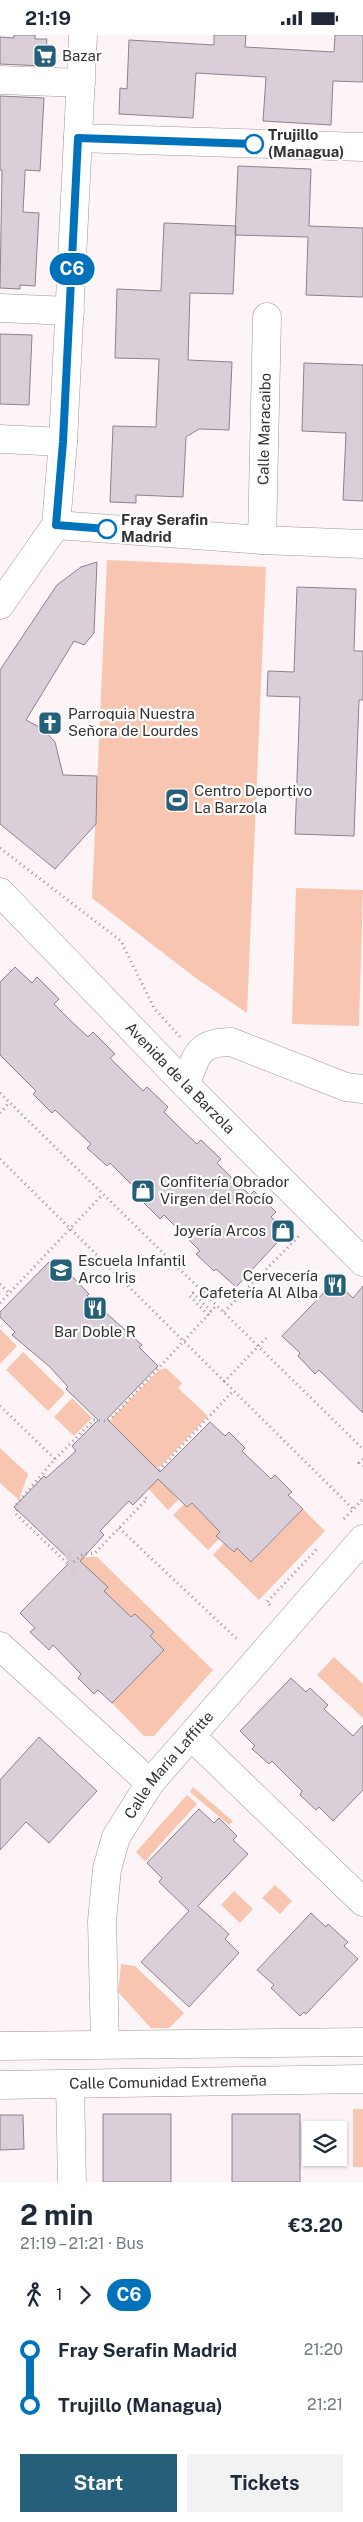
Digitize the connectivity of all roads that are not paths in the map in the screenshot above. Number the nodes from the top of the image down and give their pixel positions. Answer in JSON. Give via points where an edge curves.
{"nodes":[{"id":1,"x":83,"y":35,"type":"edge"},
{"id":2,"x":0,"y":79,"type":"edge"},
{"id":3,"x":80,"y":83,"type":"junction"},
{"id":4,"x":78,"y":138,"type":"junction"},
{"id":5,"x":363,"y":147,"type":"edge"},
{"id":6,"x":0,"y":308,"type":"edge"},
{"id":7,"x":70,"y":311,"type":"junction"},
{"id":8,"x":267,"y":317,"type":"dead end"},
{"id":9,"x":0,"y":439,"type":"edge"},
{"id":10,"x":63,"y":442,"type":"junction"},
{"id":11,"x":56,"y":525,"type":"junction"},
{"id":12,"x":262,"y":540,"type":"junction"},
{"id":13,"x":363,"y":543,"type":"edge"},
{"id":14,"x":0,"y":605,"type":"edge"},
{"id":15,"x":0,"y":892,"type":"edge"},
{"id":16,"x":186,"y":1085,"type":"junction"},
{"id":17,"x":363,"y":1089,"type":"edge"},
{"id":18,"x":363,"y":1262,"type":"edge"},
{"id":19,"x":363,"y":1539,"type":"edge"},
{"id":20,"x":0,"y":1646,"type":"edge"},
{"id":21,"x":191,"y":1736,"type":"junction"},
{"id":22,"x":150,"y":1783,"type":"junction"},
{"id":23,"x":363,"y":1902,"type":"edge"},
{"id":24,"x":363,"y":2043,"type":"edge"},
{"id":25,"x":104,"y":2045,"type":"junction"},
{"id":26,"x":0,"y":2046,"type":"edge"},
{"id":27,"x":363,"y":2079,"type":"edge"},
{"id":28,"x":0,"y":2085,"type":"edge"},
{"id":29,"x":70,"y":2085,"type":"junction"},
{"id":30,"x":72,"y":2182,"type":"edge"}],
"edges":[{"from":1,"to":3,"type":"street"},
{"from":2,"to":3,"type":"street"},
{"from":3,"to":4,"type":"street"},
{"from":4,"to":5,"type":"street"},
{"from":4,"to":7,"type":"street"},
{"from":6,"to":7,"type":"street"},
{"from":7,"to":10,"type":"street"},
{"from":8,"to":12,"type":"street","name":"Calle Maracaibo"},
{"from":9,"to":10,"type":"street"},
{"from":10,"to":11,"type":"street"},
{"from":11,"to":12,"type":"street"},
{"from":11,"to":14,"type":"street"},
{"from":12,"to":13,"type":"street"},
{"from":15,"to":16,"type":"street","name":"Avenida de la Barzola"},
{"from":16,"to":17,"type":"street","via":[[196,1055],[214,1042],[231,1042],[346,1087]]},
{"from":16,"to":18,"type":"street","name":"Avenida de la Barzola"},
{"from":19,"to":21,"type":"street","name":"Calle María Laffitte"},
{"from":20,"to":22,"type":"street"},
{"from":21,"to":22,"type":"street","name":"Calle María Laffitte"},
{"from":21,"to":23,"type":"street"},
{"from":22,"to":25,"type":"street","name":"Calle María Laffitte","via":[[116,1837],[107,1869],[102,1921]]},
{"from":24,"to":25,"type":"street"},
{"from":25,"to":26,"type":"street"},
{"from":27,"to":29,"type":"street","name":"Calle Comunidad Extremeña"},
{"from":28,"to":29,"type":"street","name":"Calle Comunidad Extremeña"},
{"from":29,"to":30,"type":"street"}]}
